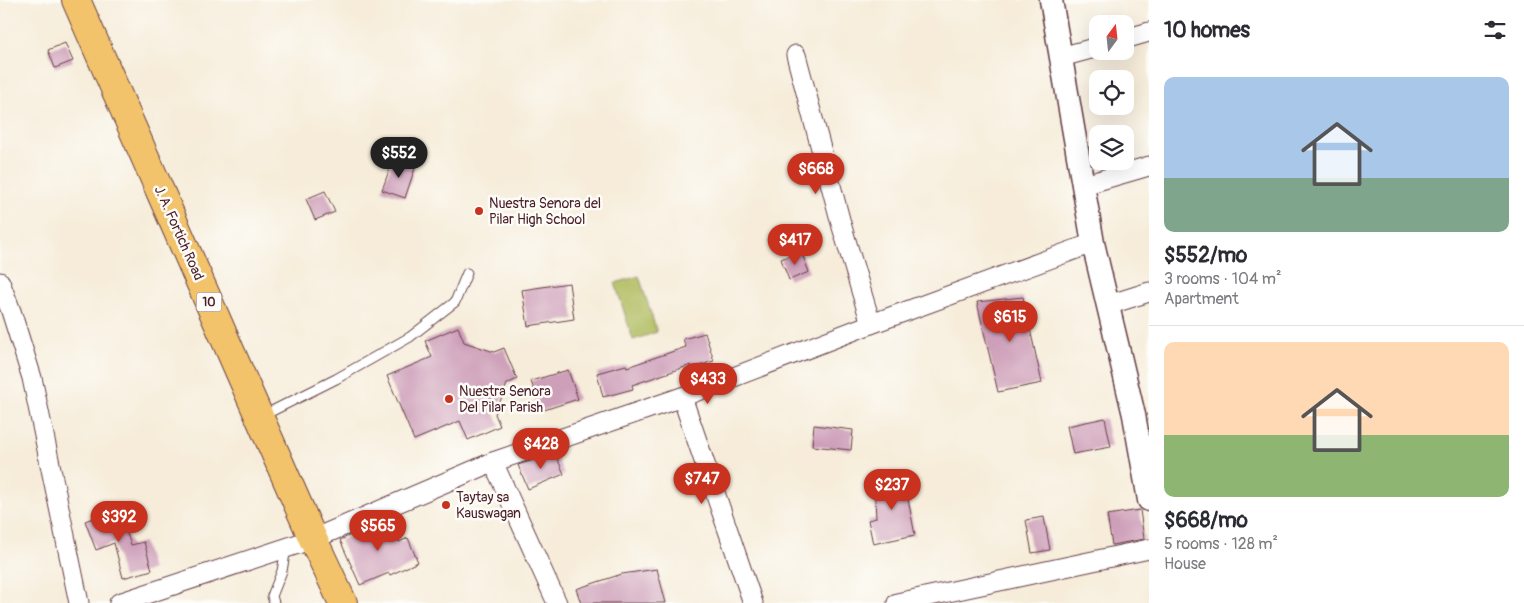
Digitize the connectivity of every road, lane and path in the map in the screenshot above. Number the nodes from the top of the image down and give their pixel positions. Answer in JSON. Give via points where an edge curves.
{"nodes":[{"id":1,"x":76,"y":0,"type":"edge"},
{"id":2,"x":1051,"y":0,"type":"edge"},
{"id":3,"x":1149,"y":32,"type":"edge"},
{"id":4,"x":1134,"y":36,"type":"edge"},
{"id":5,"x":1089,"y":49,"type":"edge"},
{"id":6,"x":796,"y":55,"type":"dead end"},
{"id":7,"x":1061,"y":56,"type":"junction"},
{"id":8,"x":1149,"y":166,"type":"edge"},
{"id":9,"x":1084,"y":185,"type":"junction"},
{"id":10,"x":1092,"y":243,"type":"junction"},
{"id":11,"x":467,"y":274,"type":"dead end"},
{"id":12,"x":0,"y":282,"type":"edge"},
{"id":13,"x":1149,"y":292,"type":"edge"},
{"id":14,"x":1108,"y":305,"type":"junction"},
{"id":15,"x":871,"y":324,"type":"junction"},
{"id":16,"x":682,"y":396,"type":"junction"},
{"id":17,"x":1142,"y":413,"type":"edge"},
{"id":18,"x":259,"y":417,"type":"junction"},
{"id":19,"x":493,"y":462,"type":"junction"},
{"id":20,"x":1149,"y":500,"type":"edge"},
{"id":21,"x":313,"y":539,"type":"junction"},
{"id":22,"x":286,"y":548,"type":"junction"},
{"id":23,"x":1149,"y":549,"type":"edge"},
{"id":24,"x":79,"y":603,"type":"edge"},
{"id":25,"x":119,"y":603,"type":"edge"},
{"id":26,"x":274,"y":603,"type":"edge"},
{"id":27,"x":343,"y":603,"type":"edge"},
{"id":28,"x":557,"y":603,"type":"edge"},
{"id":29,"x":753,"y":603,"type":"edge"},
{"id":30,"x":897,"y":603,"type":"edge"}],
"edges":[{"from":1,"to":18,"type":"highway","name":"J. A. Fortich Road","number":"10"},
{"from":2,"to":7,"type":"street"},
{"from":3,"to":4,"type":"street"},
{"from":5,"to":7,"type":"street"},
{"from":6,"to":15,"type":"street"},
{"from":7,"to":9,"type":"street"},
{"from":8,"to":9,"type":"street"},
{"from":9,"to":10,"type":"street"},
{"from":10,"to":14,"type":"street"},
{"from":10,"to":15,"type":"street"},
{"from":11,"to":18,"type":"lane","via":[[454,302],[410,337]]},
{"from":12,"to":24,"type":"street","via":[[12,310],[32,378]]},
{"from":13,"to":14,"type":"street"},
{"from":14,"to":17,"type":"street"},
{"from":15,"to":16,"type":"street"},
{"from":16,"to":19,"type":"street"},
{"from":16,"to":29,"type":"street"},
{"from":17,"to":20,"type":"street"},
{"from":18,"to":21,"type":"highway","name":"J. A. Fortich Road","number":"10"},
{"from":19,"to":21,"type":"street"},
{"from":19,"to":28,"type":"street"},
{"from":21,"to":22,"type":"street"},
{"from":21,"to":27,"type":"highway","name":"J. A. Fortich Road","number":"10"},
{"from":22,"to":25,"type":"street"},
{"from":22,"to":26,"type":"lane","via":[[282,571],[272,596]]},
{"from":23,"to":30,"type":"street"}]}
